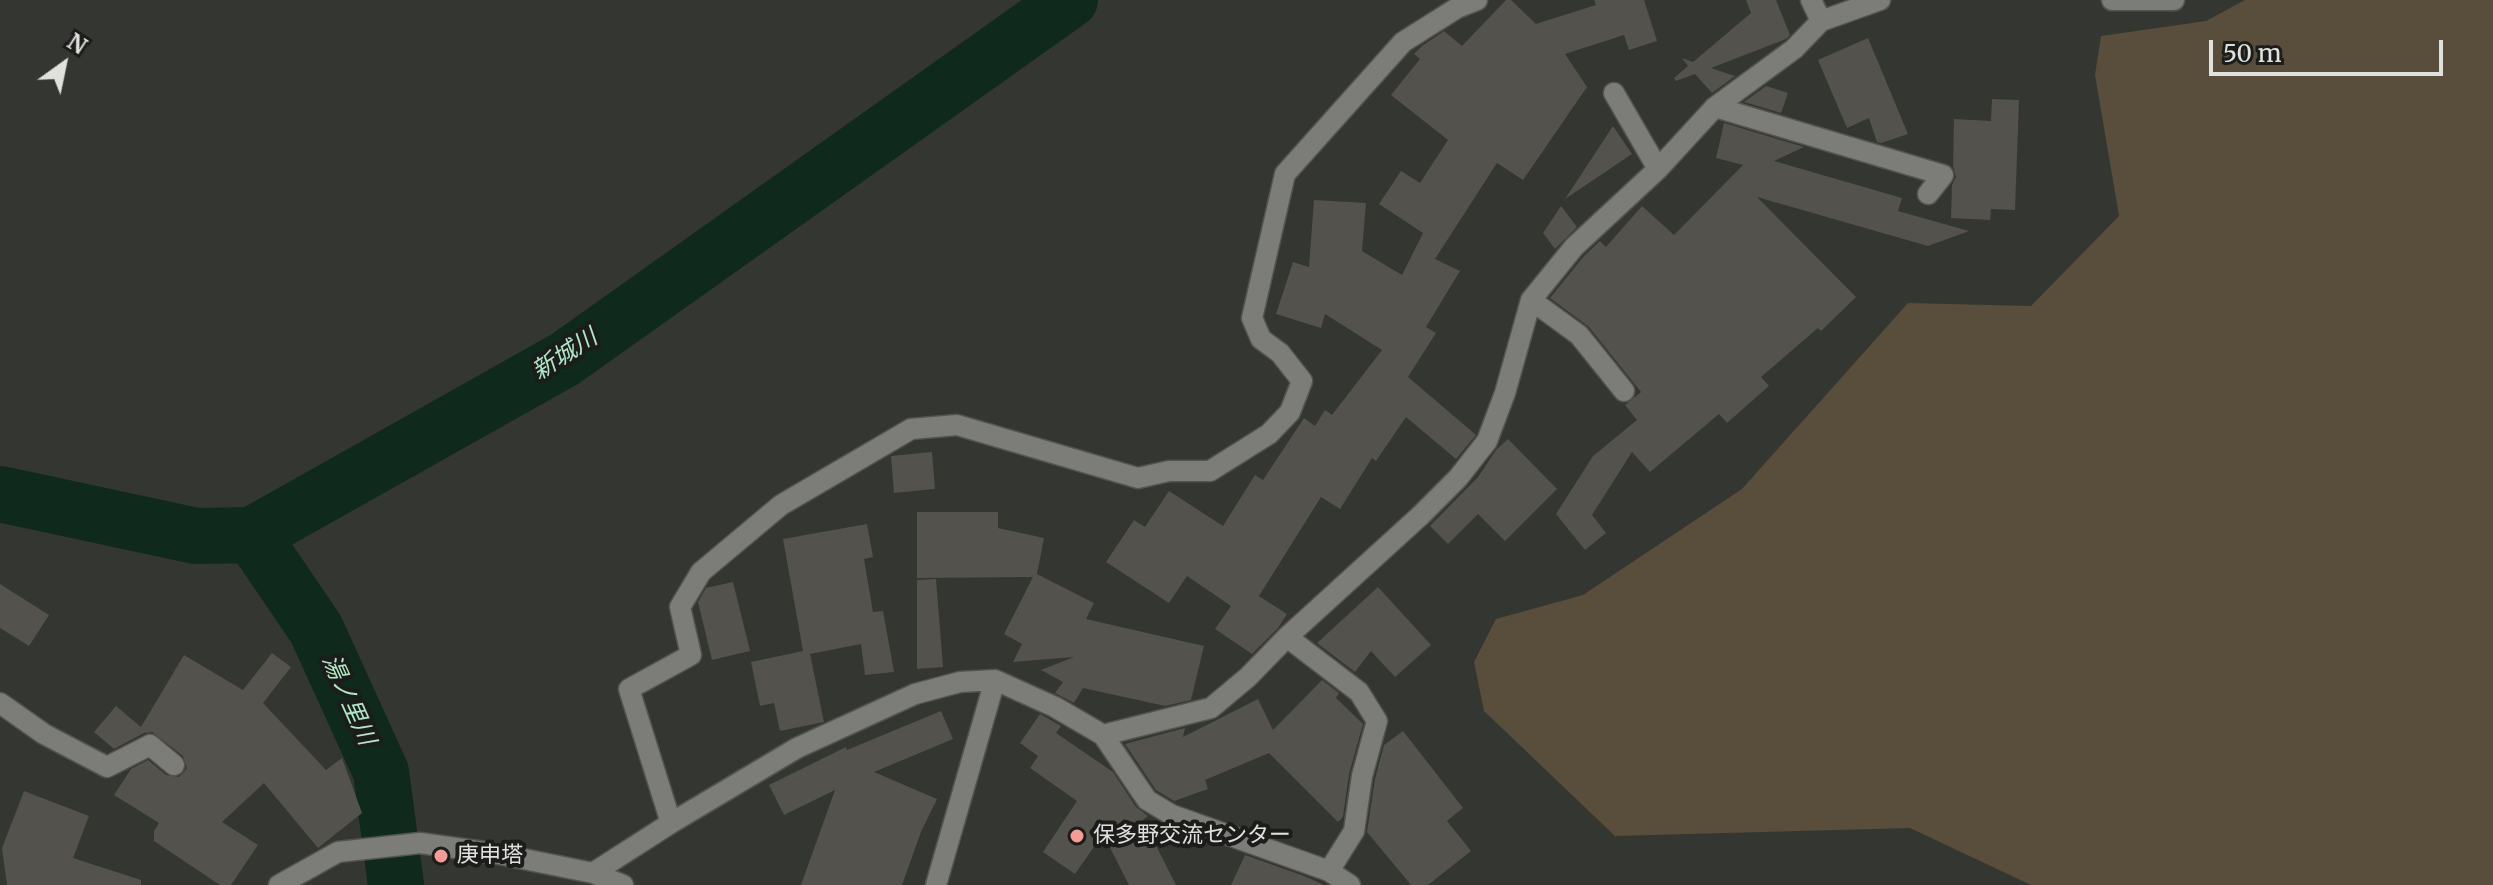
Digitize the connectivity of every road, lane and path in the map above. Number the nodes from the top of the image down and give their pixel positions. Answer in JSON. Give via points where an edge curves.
{"nodes":[{"id":1,"x":1477,"y":0,"type":"edge"},
{"id":2,"x":1811,"y":0,"type":"edge"},
{"id":3,"x":1880,"y":0,"type":"edge"},
{"id":4,"x":2112,"y":0,"type":"edge"},
{"id":5,"x":2174,"y":0,"type":"edge"},
{"id":6,"x":1821,"y":21,"type":"junction"},
{"id":7,"x":1614,"y":93,"type":"dead end"},
{"id":8,"x":1715,"y":107,"type":"junction"},
{"id":9,"x":1658,"y":169,"type":"junction"},
{"id":10,"x":1928,"y":194,"type":"dead end"},
{"id":11,"x":1531,"y":300,"type":"junction"},
{"id":12,"x":1624,"y":391,"type":"dead end"},
{"id":13,"x":1287,"y":637,"type":"junction"},
{"id":14,"x":995,"y":680,"type":"junction"},
{"id":15,"x":0,"y":703,"type":"edge"},
{"id":16,"x":1103,"y":735,"type":"junction"},
{"id":17,"x":174,"y":765,"type":"dead end"},
{"id":18,"x":671,"y":823,"type":"junction"},
{"id":19,"x":1329,"y":871,"type":"junction"},
{"id":20,"x":593,"y":873,"type":"junction"},
{"id":21,"x":279,"y":885,"type":"edge"},
{"id":22,"x":623,"y":885,"type":"edge"},
{"id":23,"x":936,"y":885,"type":"edge"},
{"id":24,"x":1350,"y":885,"type":"edge"}],
"edges":[{"from":1,"to":18,"type":"street","via":[[1403,42],[1285,174],[1252,318],[1261,339],[1302,381],[1290,412],[1269,434],[1210,471],[1138,478],[957,425],[911,429],[781,505],[701,572],[680,607],[691,655],[629,689]]},
{"from":2,"to":6,"type":"street"},
{"from":3,"to":6,"type":"street"},
{"from":4,"to":5,"type":"street"},
{"from":6,"to":8,"type":"street","via":[[1794,49]]},
{"from":7,"to":9,"type":"street"},
{"from":8,"to":9,"type":"street"},
{"from":8,"to":10,"type":"street","via":[[1943,175]]},
{"from":9,"to":11,"type":"street","via":[[1574,247]]},
{"from":11,"to":12,"type":"street","via":[[1579,335]]},
{"from":11,"to":13,"type":"street","via":[[1487,441],[1421,515]]},
{"from":13,"to":16,"type":"street","via":[[1211,708]]},
{"from":13,"to":19,"type":"street","via":[[1359,692],[1377,721],[1354,831]]},
{"from":14,"to":16,"type":"street"},
{"from":14,"to":18,"type":"street","via":[[960,682],[915,694],[797,748]]},
{"from":14,"to":23,"type":"street"},
{"from":15,"to":17,"type":"street","via":[[44,734],[107,767],[150,745]]},
{"from":16,"to":19,"type":"street","via":[[1147,800],[1172,815]]},
{"from":18,"to":20,"type":"street"},
{"from":19,"to":24,"type":"street"},
{"from":20,"to":21,"type":"street","via":[[420,843],[338,852]]},
{"from":20,"to":22,"type":"street"}]}
